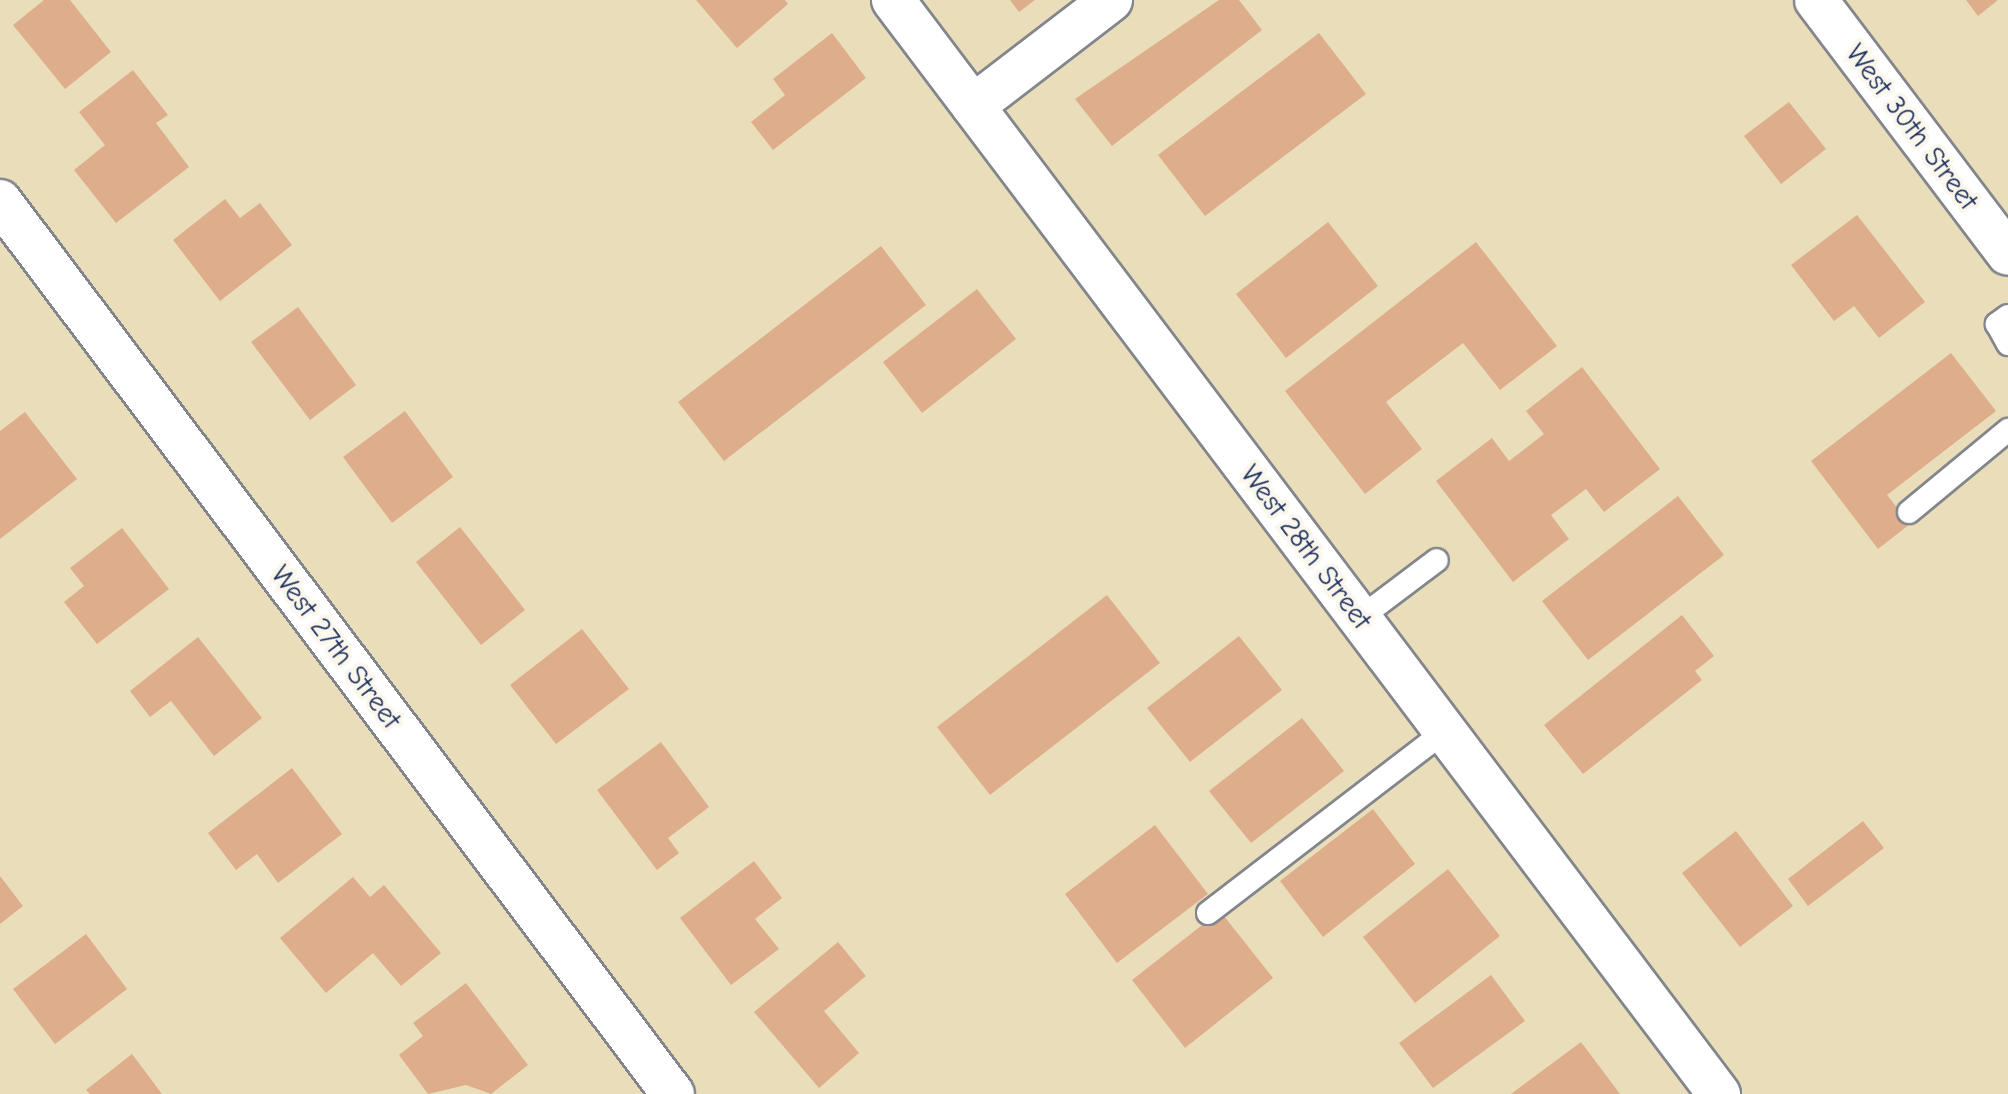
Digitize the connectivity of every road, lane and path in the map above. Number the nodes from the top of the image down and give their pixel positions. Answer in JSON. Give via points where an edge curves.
{"nodes":[{"id":1,"x":894,"y":0,"type":"edge"},
{"id":2,"x":1111,"y":0,"type":"edge"},
{"id":3,"x":1816,"y":0,"type":"edge"},
{"id":4,"x":973,"y":106,"type":"junction"},
{"id":5,"x":0,"y":201,"type":"edge"},
{"id":6,"x":2008,"y":254,"type":"edge"},
{"id":7,"x":2008,"y":316,"type":"edge"},
{"id":8,"x":2008,"y":344,"type":"edge"},
{"id":9,"x":2008,"y":430,"type":"edge"},
{"id":10,"x":1910,"y":512,"type":"dead end"},
{"id":11,"x":1437,"y":560,"type":"dead end"},
{"id":12,"x":1360,"y":618,"type":"junction"},
{"id":13,"x":1445,"y":731,"type":"junction"},
{"id":14,"x":1208,"y":913,"type":"dead end"},
{"id":15,"x":672,"y":1094,"type":"edge"},
{"id":16,"x":1719,"y":1094,"type":"edge"}],
"edges":[{"from":1,"to":4,"type":"street","name":"West 28th Street"},
{"from":2,"to":4,"type":"street"},
{"from":3,"to":6,"type":"street","name":"West 30th Street"},
{"from":4,"to":12,"type":"street","name":"West 28th Street"},
{"from":5,"to":15,"type":"street","name":"West 27th Street"},
{"from":7,"to":8,"type":"lane","via":[[1998,324]]},
{"from":9,"to":10,"type":"lane"},
{"from":11,"to":12,"type":"lane"},
{"from":12,"to":13,"type":"street","name":"West 28th Street"},
{"from":13,"to":14,"type":"lane"},
{"from":13,"to":16,"type":"street","name":"West 28th Street"}]}
